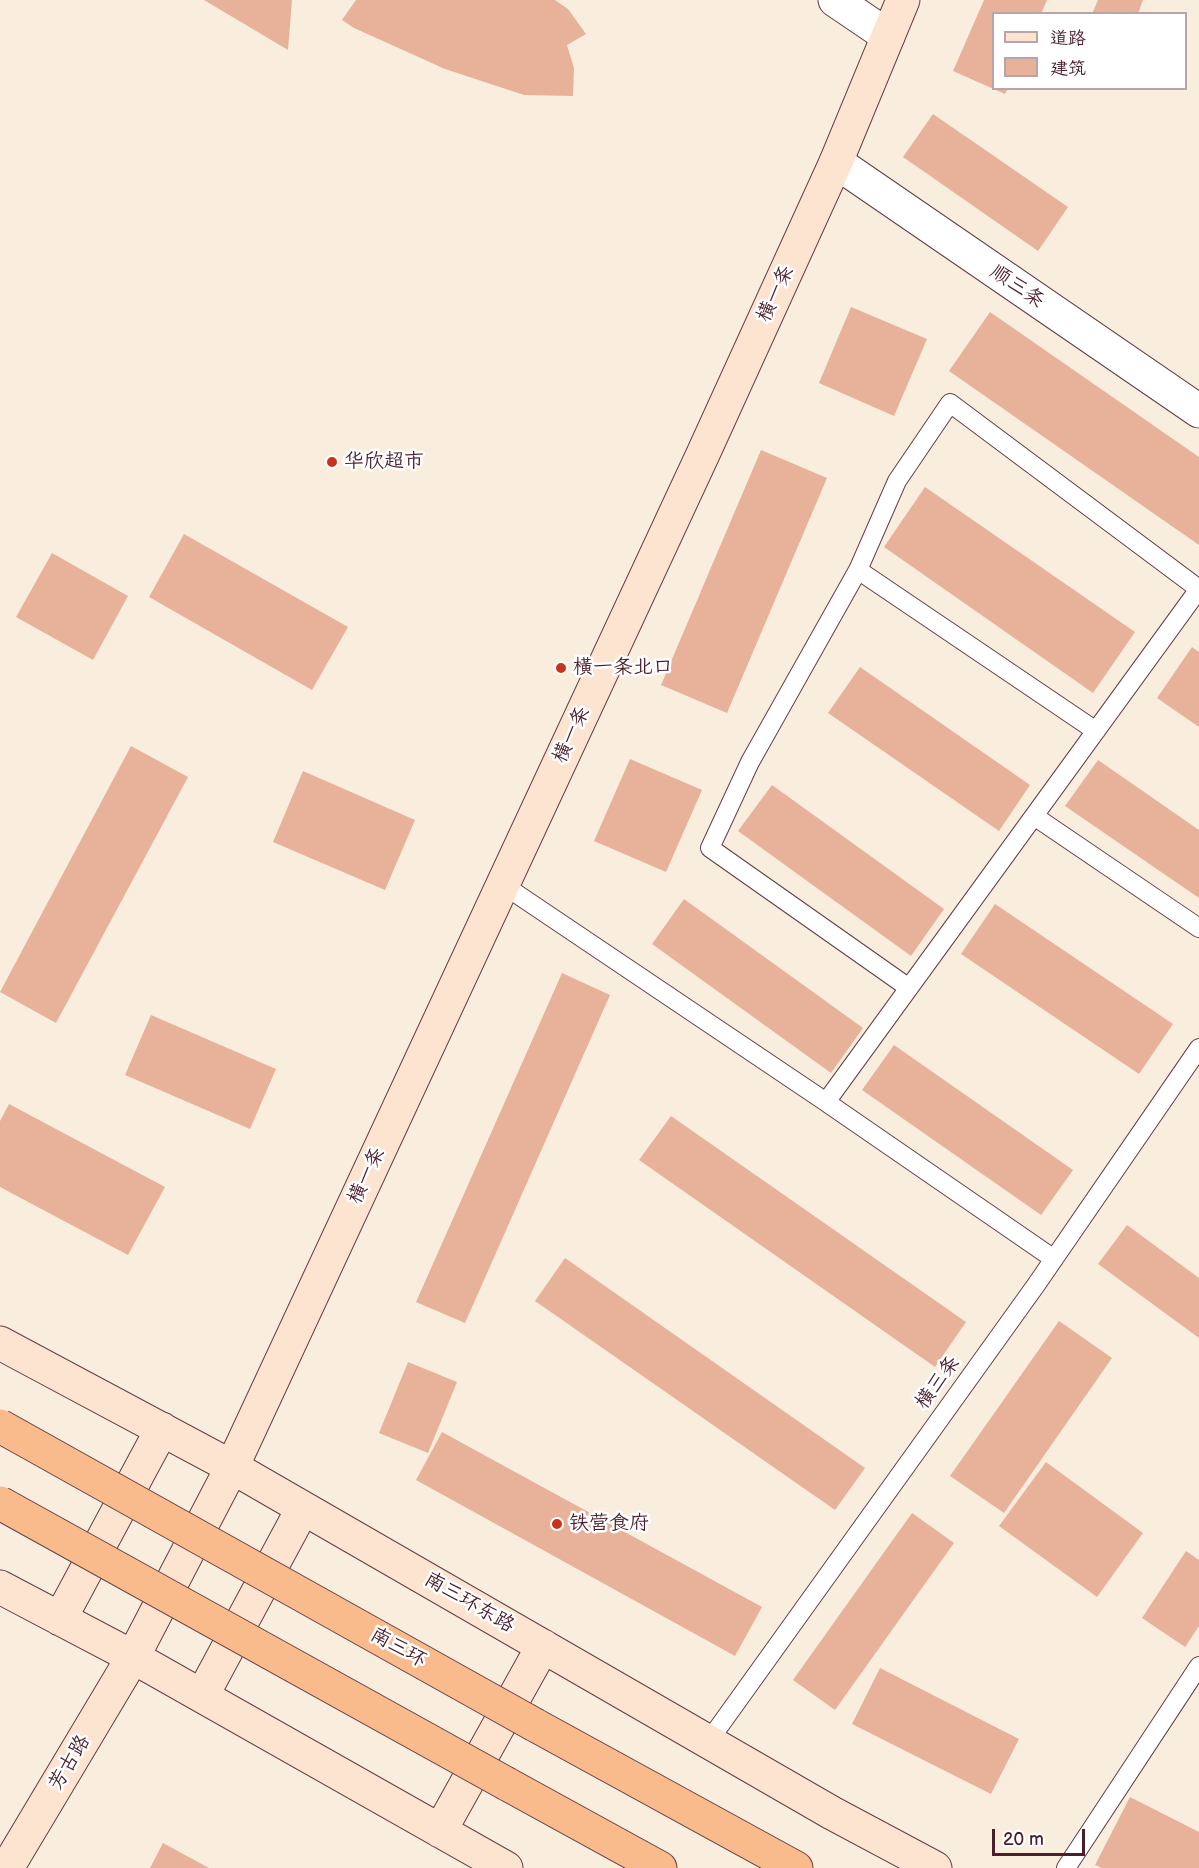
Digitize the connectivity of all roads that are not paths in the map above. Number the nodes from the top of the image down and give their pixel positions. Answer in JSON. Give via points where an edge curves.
{"nodes":[{"id":1,"x":835,"y":0,"type":"edge"},
{"id":2,"x":903,"y":0,"type":"edge"},
{"id":3,"x":888,"y":36,"type":"junction"},
{"id":4,"x":836,"y":162,"type":"junction"},
{"id":5,"x":1199,"y":411,"type":"edge"},
{"id":6,"x":858,"y":570,"type":"junction"},
{"id":7,"x":1199,"y":589,"type":"edge"},
{"id":8,"x":1096,"y":731,"type":"junction"},
{"id":9,"x":1034,"y":816,"type":"junction"},
{"id":10,"x":502,"y":884,"type":"junction"},
{"id":11,"x":1199,"y":928,"type":"edge"},
{"id":12,"x":909,"y":988,"type":"junction"},
{"id":13,"x":1199,"y":1048,"type":"edge"},
{"id":14,"x":826,"y":1102,"type":"junction"},
{"id":15,"x":1054,"y":1259,"type":"junction"},
{"id":16,"x":0,"y":1343,"type":"edge"},
{"id":17,"x":0,"y":1426,"type":"edge"},
{"id":18,"x":162,"y":1429,"type":"junction"},
{"id":19,"x":232,"y":1467,"type":"junction"},
{"id":20,"x":0,"y":1503,"type":"edge"},
{"id":21,"x":303,"y":1508,"type":"junction"},
{"id":22,"x":0,"y":1587,"type":"edge"},
{"id":23,"x":60,"y":1619,"type":"junction"},
{"id":24,"x":543,"y":1646,"type":"junction"},
{"id":25,"x":133,"y":1658,"type":"junction"},
{"id":26,"x":1199,"y":1666,"type":"edge"},
{"id":27,"x":202,"y":1696,"type":"junction"},
{"id":28,"x":708,"y":1742,"type":"junction"},
{"id":29,"x":440,"y":1831,"type":"junction"},
{"id":30,"x":7,"y":1868,"type":"edge"},
{"id":31,"x":506,"y":1868,"type":"edge"},
{"id":32,"x":660,"y":1868,"type":"edge"},
{"id":33,"x":796,"y":1868,"type":"edge"},
{"id":34,"x":935,"y":1868,"type":"edge"},
{"id":35,"x":1066,"y":1868,"type":"edge"}],
"edges":[{"from":1,"to":3,"type":"street"},
{"from":2,"to":3,"type":"street","name":"横一条"},
{"from":3,"to":4,"type":"street","name":"横一条"},
{"from":4,"to":5,"type":"street","name":"顺三条"},
{"from":4,"to":10,"type":"street","name":"横一条"},
{"from":6,"to":7,"type":"lane","via":[[897,481],[950,403]]},
{"from":6,"to":8,"type":"lane"},
{"from":6,"to":12,"type":"lane","via":[[750,762],[710,849]]},
{"from":7,"to":8,"type":"lane"},
{"from":8,"to":9,"type":"lane"},
{"from":9,"to":11,"type":"lane"},
{"from":9,"to":12,"type":"lane"},
{"from":10,"to":14,"type":"lane"},
{"from":10,"to":19,"type":"street","name":"横一条"},
{"from":12,"to":14,"type":"lane"},
{"from":13,"to":15,"type":"lane","name":"横三条"},
{"from":14,"to":15,"type":"lane"},
{"from":15,"to":28,"type":"lane","name":"横三条"},
{"from":16,"to":18,"type":"street","name":"南三环东路"},
{"from":17,"to":33,"type":"highway","name":"南三环","bridge":true},
{"from":18,"to":19,"type":"street","name":"南三环东路"},
{"from":18,"to":23,"type":"street"},
{"from":19,"to":21,"type":"street","name":"南三环东路"},
{"from":19,"to":25,"type":"street","name":"横一条"},
{"from":20,"to":32,"type":"highway","bridge":true},
{"from":21,"to":24,"type":"street","name":"南三环东路"},
{"from":21,"to":27,"type":"street"},
{"from":22,"to":23,"type":"street"},
{"from":23,"to":25,"type":"street"},
{"from":24,"to":28,"type":"street","name":"南三环东路"},
{"from":24,"to":29,"type":"street"},
{"from":25,"to":27,"type":"street"},
{"from":25,"to":30,"type":"street","name":"芳古路"},
{"from":26,"to":35,"type":"lane"},
{"from":27,"to":29,"type":"street"},
{"from":28,"to":34,"type":"street","name":"南三环东路"},
{"from":29,"to":31,"type":"street"}]}
